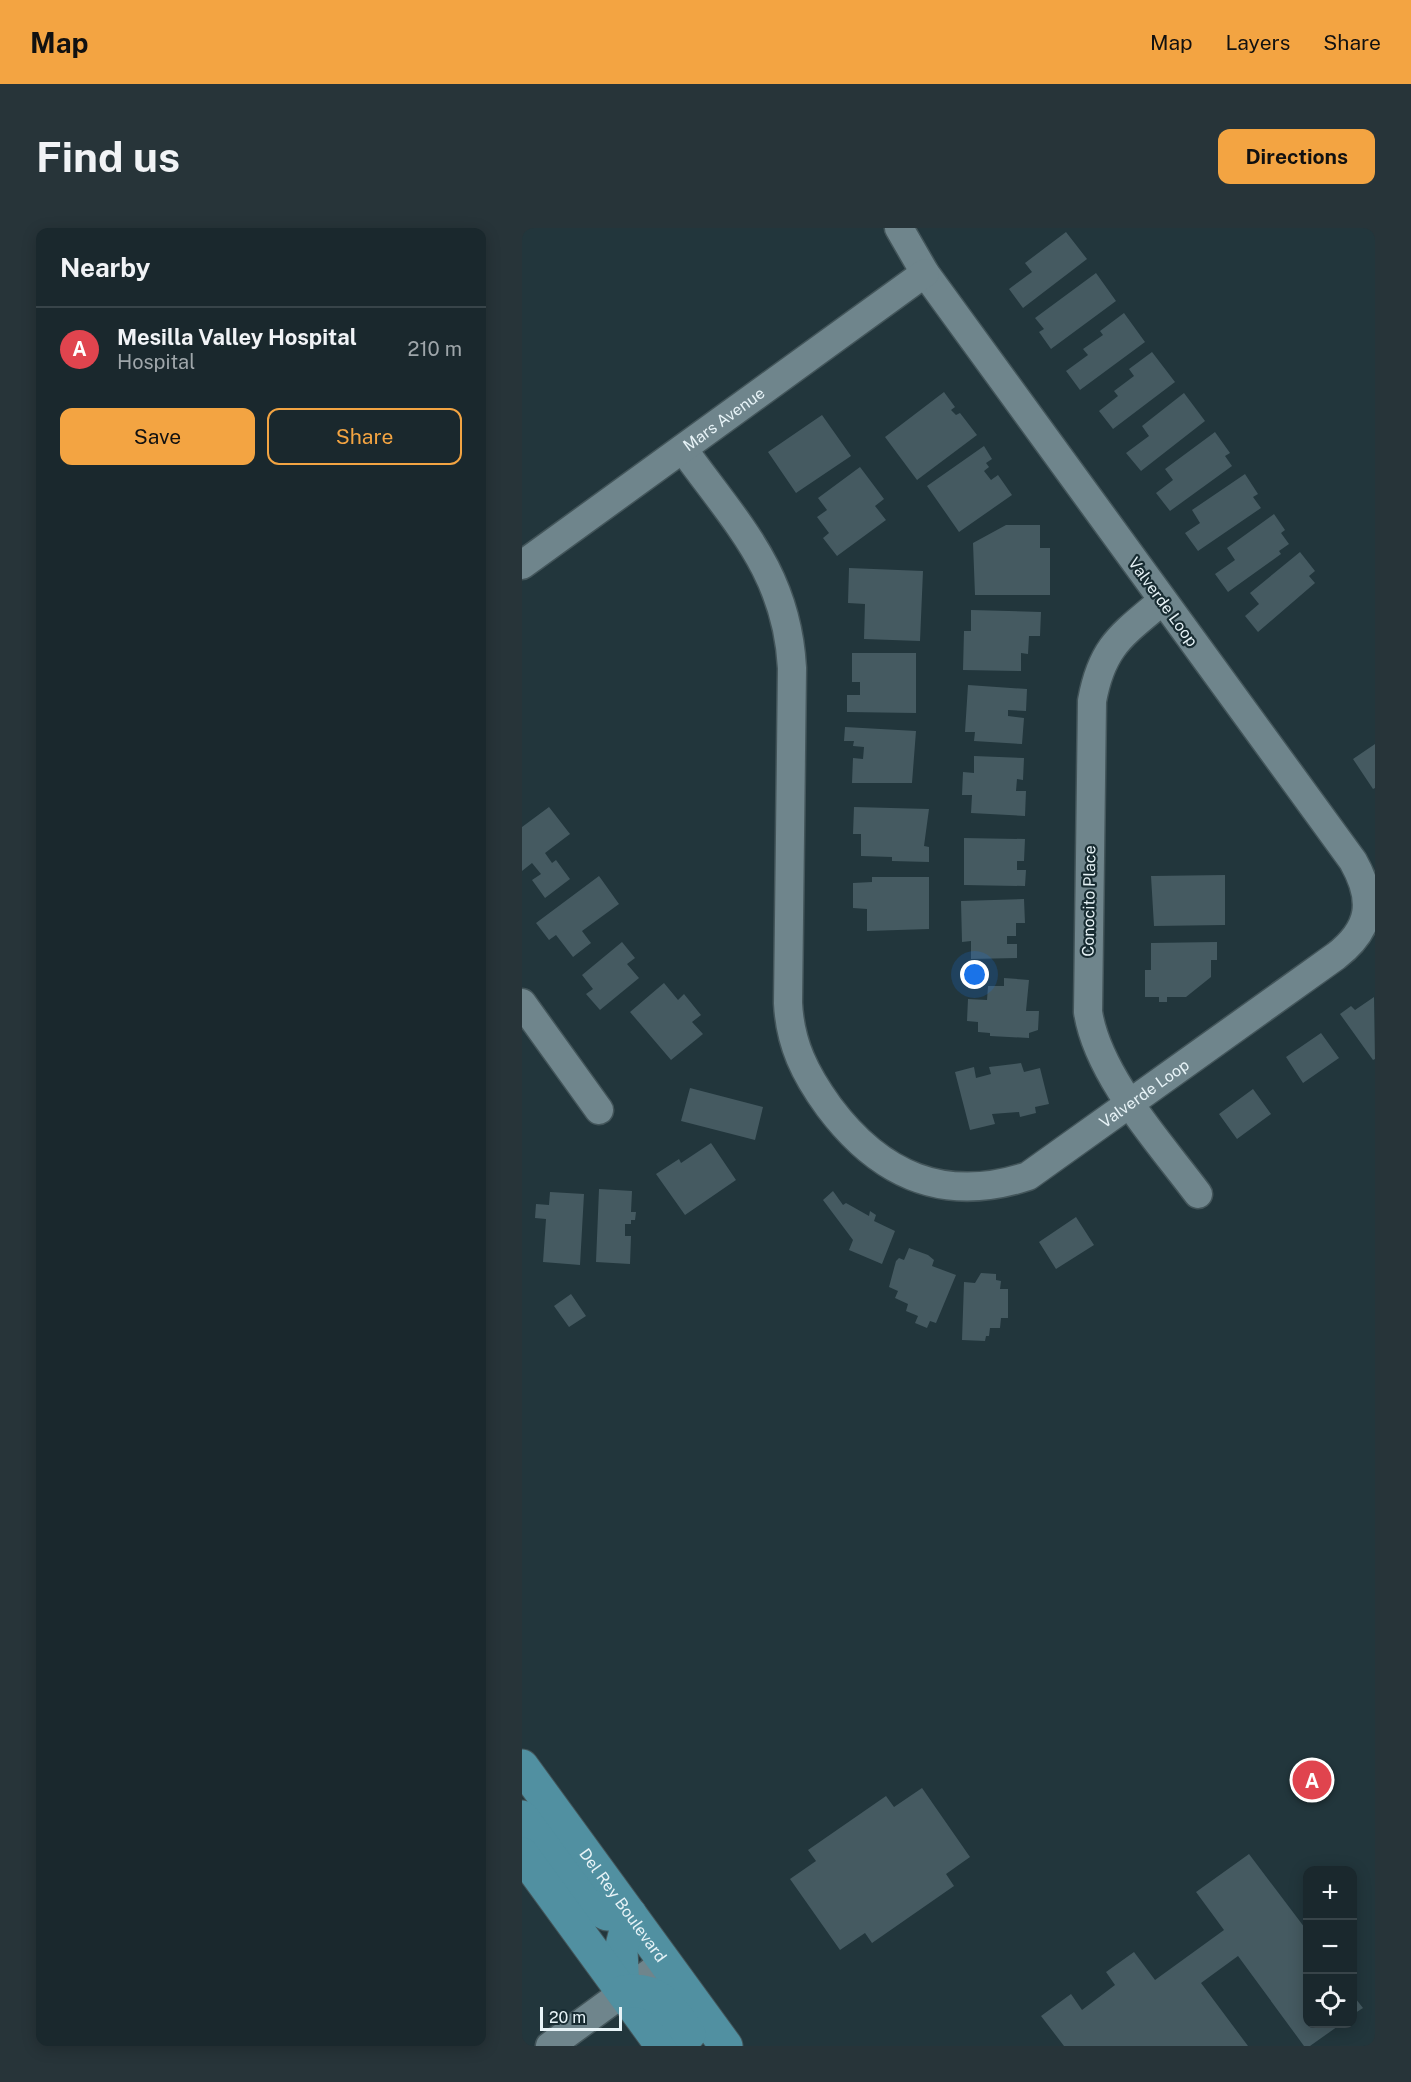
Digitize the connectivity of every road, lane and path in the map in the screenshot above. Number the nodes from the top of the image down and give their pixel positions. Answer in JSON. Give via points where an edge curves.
{"nodes":[{"id":1,"x":898,"y":228,"type":"edge"},
{"id":2,"x":925,"y":273,"type":"junction"},
{"id":3,"x":682,"y":448,"type":"junction"},
{"id":4,"x":522,"y":566,"type":"edge"},
{"id":5,"x":1162,"y":601,"type":"junction"},
{"id":6,"x":522,"y":1003,"type":"edge"},
{"id":7,"x":1131,"y":1103,"type":"junction"},
{"id":8,"x":599,"y":1110,"type":"dead end"},
{"id":9,"x":1198,"y":1194,"type":"dead end"},
{"id":10,"x":522,"y":1766,"type":"edge"},
{"id":11,"x":522,"y":1817,"type":"edge"},
{"id":12,"x":522,"y":1854,"type":"edge"},
{"id":13,"x":630,"y":1914,"type":"junction"},
{"id":14,"x":665,"y":1962,"type":"junction"},
{"id":15,"x":623,"y":1992,"type":"junction"},
{"id":16,"x":550,"y":2046,"type":"edge"},
{"id":17,"x":662,"y":2046,"type":"edge"},
{"id":18,"x":704,"y":2046,"type":"edge"},
{"id":19,"x":726,"y":2046,"type":"edge"}],
"edges":[{"from":1,"to":2,"type":"street","name":"Valverde Loop"},
{"from":2,"to":3,"type":"street","name":"Mars Avenue"},
{"from":2,"to":5,"type":"street","name":"Valverde Loop"},
{"from":3,"to":4,"type":"street","name":"Mars Avenue"},
{"from":3,"to":7,"type":"street","name":"Valverde Loop","via":[[760,555],[786,621],[792,680],[789,1022],[798,1057],[820,1094],[856,1138],[890,1167],[922,1180],[956,1186],[994,1185],[1028,1176]]},
{"from":5,"to":7,"type":"street","name":"Conocito Place","via":[[1109,650],[1097,674],[1092,701],[1088,1012],[1102,1056]]},
{"from":5,"to":7,"type":"street","name":"Valverde Loop","via":[[1353,861],[1365,886],[1367,907],[1363,926],[1346,948]]},
{"from":6,"to":8,"type":"street"},
{"from":7,"to":9,"type":"street","name":"Conocito Place"},
{"from":10,"to":13,"type":"main road","name":"Del Rey Boulevard"},
{"from":11,"to":13,"type":"main road","via":[[585,1904],[607,1914]]},
{"from":12,"to":15,"type":"main road"},
{"from":13,"to":14,"type":"main road","name":"Del Rey Boulevard"},
{"from":13,"to":15,"type":"main road","via":[[621,1950]]},
{"from":14,"to":15,"type":"street"},
{"from":14,"to":19,"type":"main road","name":"Del Rey Boulevard"},
{"from":15,"to":16,"type":"street"},
{"from":15,"to":17,"type":"main road"},
{"from":15,"to":18,"type":"main road","via":[[659,1996],[689,2034]]}]}
